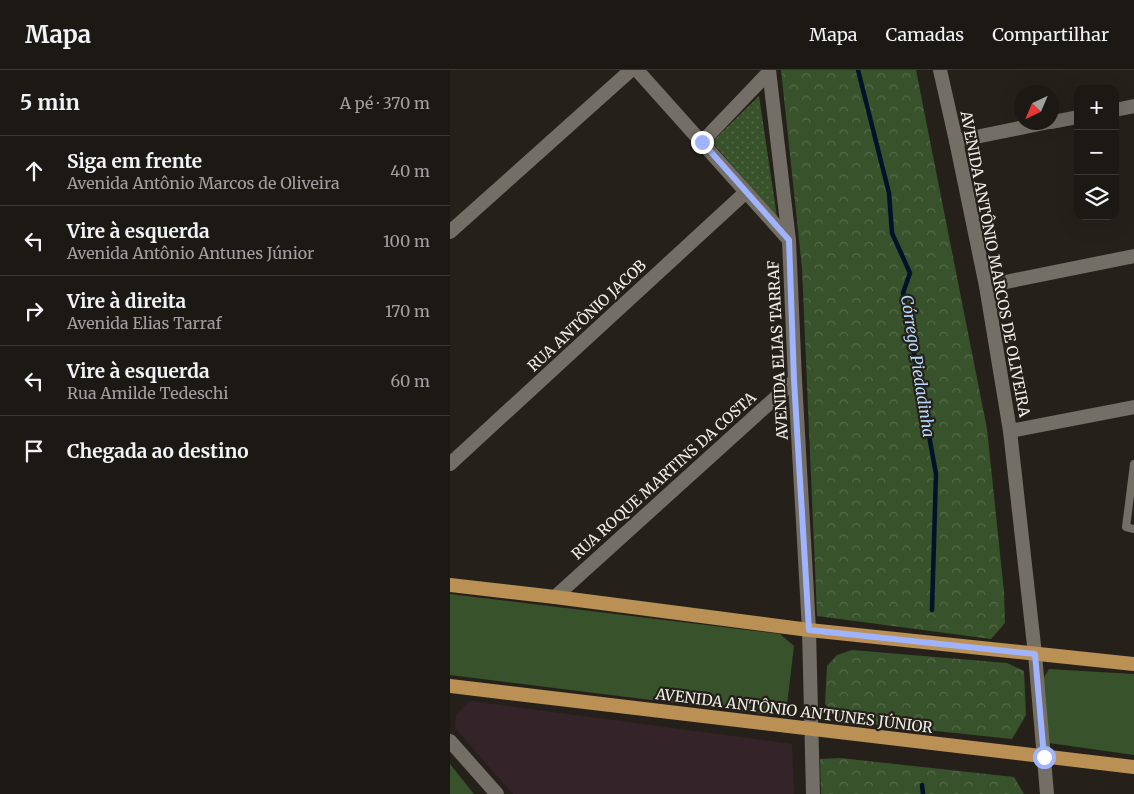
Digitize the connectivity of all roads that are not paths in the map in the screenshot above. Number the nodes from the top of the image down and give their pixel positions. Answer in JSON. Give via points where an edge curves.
{"nodes":[{"id":1,"x":631,"y":70,"type":"edge"},
{"id":2,"x":637,"y":70,"type":"edge"},
{"id":3,"x":940,"y":70,"type":"edge"},
{"id":4,"x":769,"y":71,"type":"edge"},
{"id":5,"x":1134,"y":106,"type":"edge"},
{"id":6,"x":1119,"y":109,"type":"edge"},
{"id":7,"x":1074,"y":118,"type":"edge"},
{"id":8,"x":1059,"y":120,"type":"edge"},
{"id":9,"x":1014,"y":129,"type":"edge"},
{"id":10,"x":956,"y":141,"type":"junction"},
{"id":11,"x":702,"y":142,"type":"junction"},
{"id":12,"x":746,"y":192,"type":"junction"},
{"id":13,"x":450,"y":232,"type":"edge"},
{"id":14,"x":789,"y":240,"type":"junction"},
{"id":15,"x":1134,"y":256,"type":"edge"},
{"id":16,"x":986,"y":286,"type":"junction"},
{"id":17,"x":794,"y":380,"type":"junction"},
{"id":18,"x":1134,"y":407,"type":"edge"},
{"id":19,"x":1010,"y":431,"type":"junction"},
{"id":20,"x":450,"y":464,"type":"edge"},
{"id":21,"x":1134,"y":464,"type":"edge"},
{"id":22,"x":1134,"y":528,"type":"edge"},
{"id":23,"x":450,"y":585,"type":"edge"},
{"id":24,"x":555,"y":596,"type":"junction"},
{"id":25,"x":809,"y":630,"type":"junction"},
{"id":26,"x":1035,"y":654,"type":"junction"},
{"id":27,"x":1134,"y":664,"type":"edge"},
{"id":28,"x":450,"y":686,"type":"edge"},
{"id":29,"x":811,"y":729,"type":"junction"},
{"id":30,"x":450,"y":741,"type":"edge"},
{"id":31,"x":1044,"y":757,"type":"junction"},
{"id":32,"x":1134,"y":767,"type":"edge"},
{"id":33,"x":497,"y":794,"type":"edge"},
{"id":34,"x":813,"y":794,"type":"edge"},
{"id":35,"x":1047,"y":794,"type":"edge"}],
"edges":[{"from":1,"to":13,"type":"street"},
{"from":2,"to":11,"type":"street"},
{"from":3,"to":10,"type":"street","name":"AVENIDA ANTÔNIO MARCOS DE OLIVEIRA"},
{"from":4,"to":11,"type":"street"},
{"from":4,"to":14,"type":"street","name":"AVENIDA ELIAS TARRAF"},
{"from":5,"to":6,"type":"street"},
{"from":7,"to":8,"type":"street"},
{"from":9,"to":10,"type":"street"},
{"from":10,"to":16,"type":"street","name":"AVENIDA ANTÔNIO MARCOS DE OLIVEIRA"},
{"from":11,"to":12,"type":"street"},
{"from":12,"to":14,"type":"street"},
{"from":12,"to":20,"type":"street","name":"RUA ANTÔNIO JACOB"},
{"from":14,"to":17,"type":"street","name":"AVENIDA ELIAS TARRAF"},
{"from":15,"to":16,"type":"street"},
{"from":16,"to":19,"type":"street","name":"AVENIDA ANTÔNIO MARCOS DE OLIVEIRA"},
{"from":17,"to":24,"type":"street","name":"RUA ROQUE MARTINS DA COSTA"},
{"from":17,"to":25,"type":"street","name":"AVENIDA ELIAS TARRAF"},
{"from":18,"to":19,"type":"street"},
{"from":19,"to":26,"type":"street","name":"AVENIDA ANTÔNIO MARCOS DE OLIVEIRA"},
{"from":21,"to":22,"type":"lane","via":[[1126,528]]},
{"from":23,"to":24,"type":"main road"},
{"from":24,"to":25,"type":"main road"},
{"from":25,"to":26,"type":"main road"},
{"from":25,"to":29,"type":"street"},
{"from":26,"to":27,"type":"main road"},
{"from":26,"to":31,"type":"street","name":"AVENIDA ANTÔNIO MARCOS DE OLIVEIRA"},
{"from":28,"to":29,"type":"main road","name":"AVENIDA ANTÔNIO ANTUNES JÚNIOR"},
{"from":29,"to":31,"type":"main road","name":"AVENIDA ANTÔNIO ANTUNES JÚNIOR"},
{"from":29,"to":34,"type":"street"},
{"from":30,"to":33,"type":"street"},
{"from":31,"to":32,"type":"main road","name":"AVENIDA ANTÔNIO ANTUNES JÚNIOR"},
{"from":31,"to":35,"type":"street","name":"AVENIDA ANTÔNIO MARCOS DE OLIVEIRA"}]}
